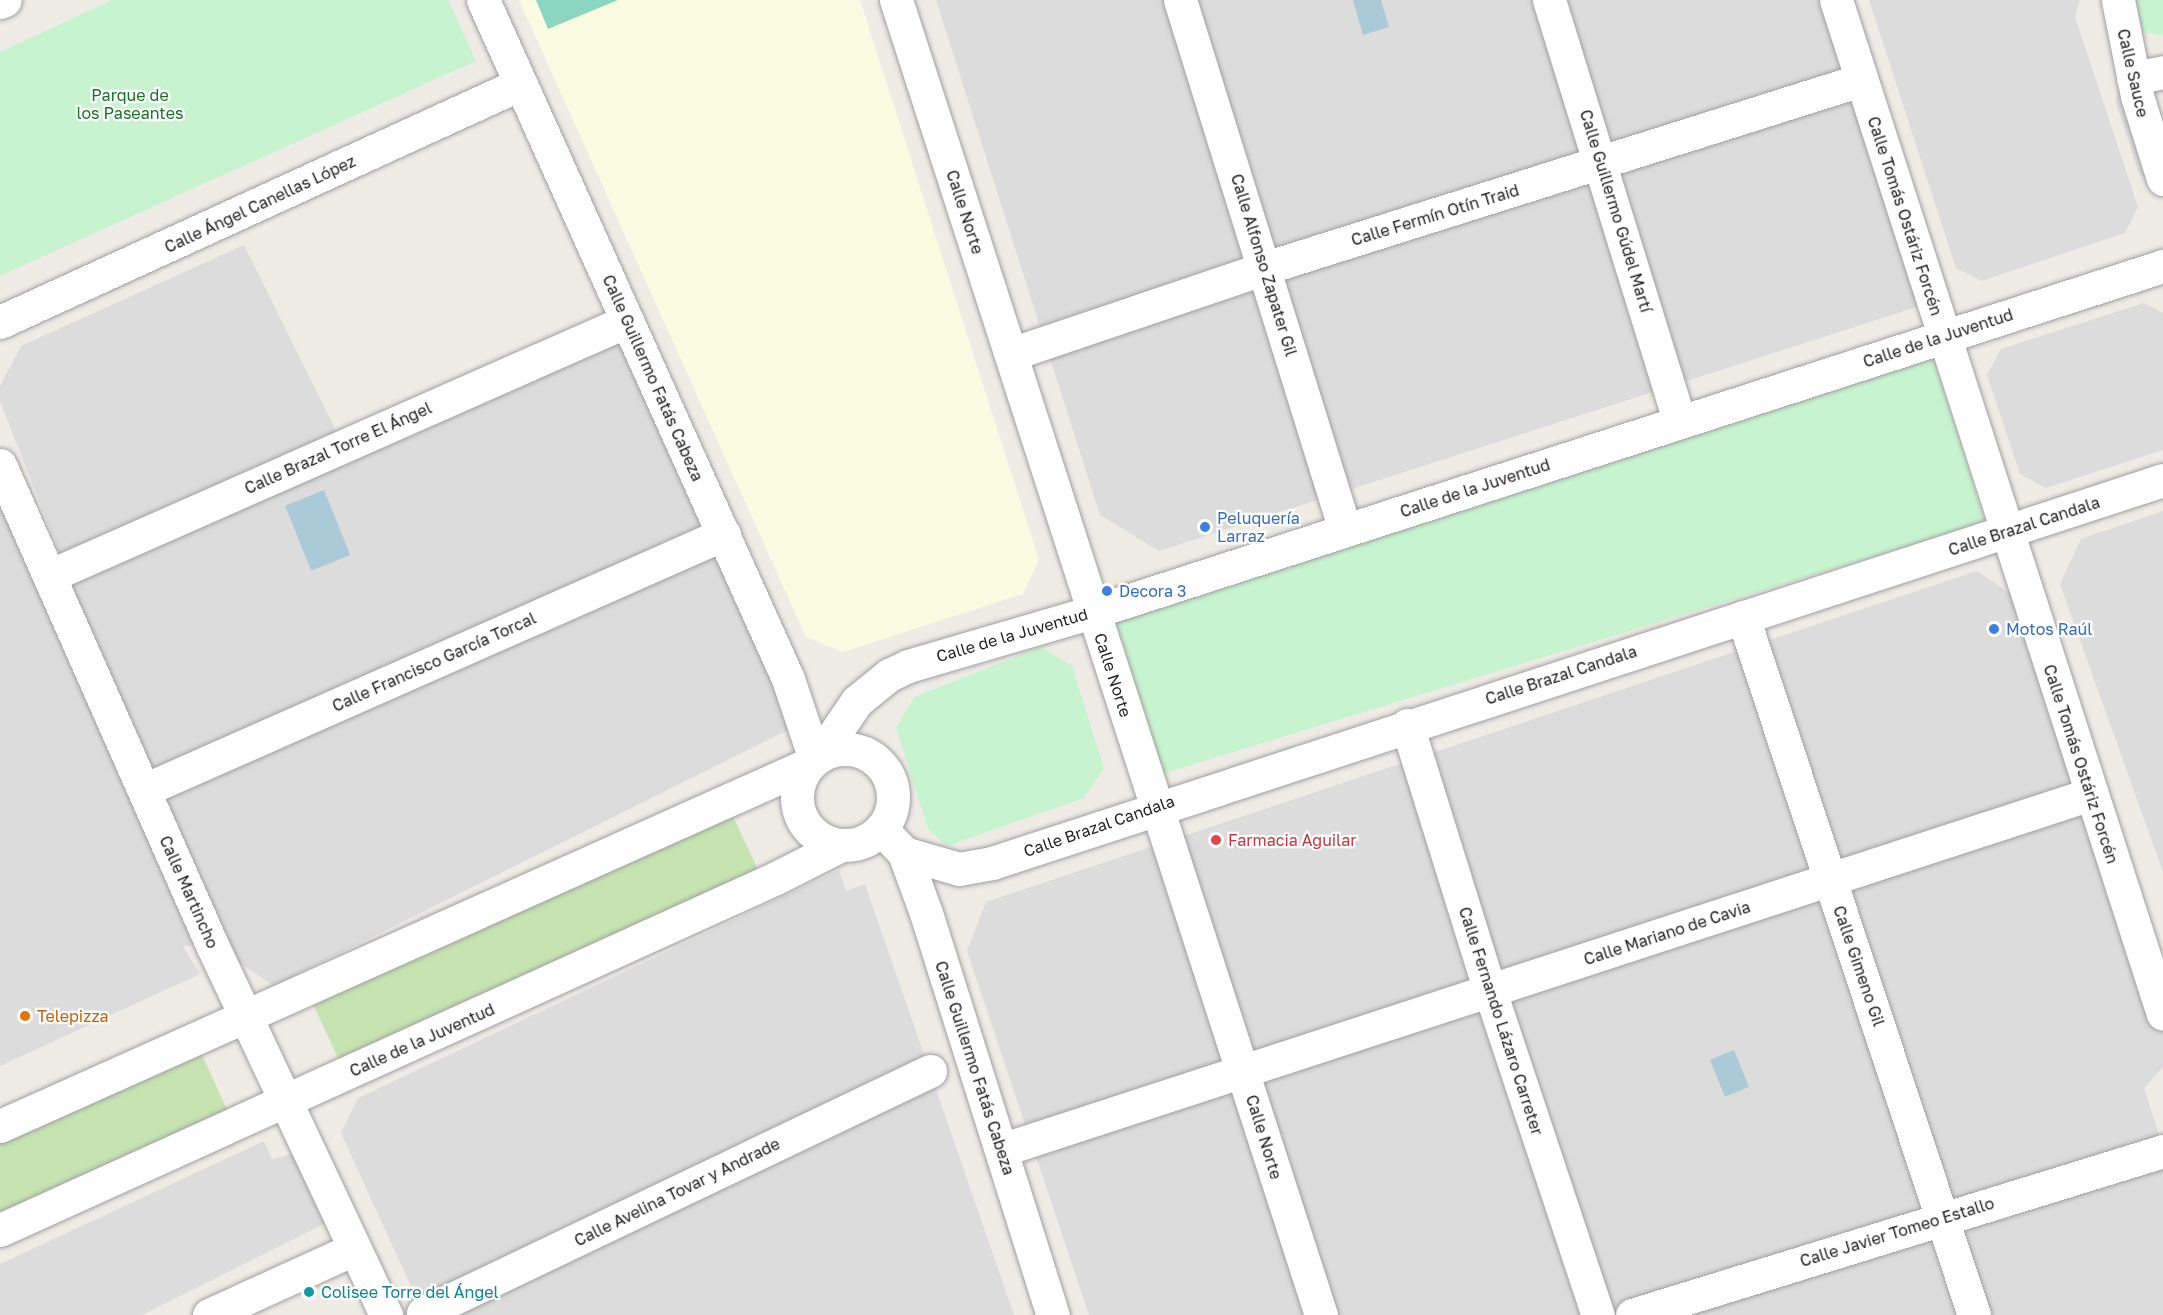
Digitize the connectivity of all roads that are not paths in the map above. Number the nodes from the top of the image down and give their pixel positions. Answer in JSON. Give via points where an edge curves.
{"nodes":[{"id":1,"x":5,"y":0,"type":"edge"},
{"id":2,"x":483,"y":0,"type":"edge"},
{"id":3,"x":896,"y":0,"type":"edge"},
{"id":4,"x":1180,"y":0,"type":"edge"},
{"id":5,"x":1548,"y":0,"type":"edge"},
{"id":6,"x":1836,"y":0,"type":"edge"},
{"id":7,"x":2118,"y":0,"type":"edge"},
{"id":8,"x":0,"y":2,"type":"edge"},
{"id":9,"x":2148,"y":75,"type":"edge"},
{"id":10,"x":1861,"y":80,"type":"junction"},
{"id":11,"x":520,"y":84,"type":"junction"},
{"id":12,"x":1602,"y":163,"type":"junction"},
{"id":13,"x":2163,"y":179,"type":"edge"},
{"id":14,"x":2163,"y":266,"type":"edge"},
{"id":15,"x":1265,"y":268,"type":"junction"},
{"id":16,"x":627,"y":321,"type":"junction"},
{"id":17,"x":0,"y":322,"type":"edge"},
{"id":18,"x":1944,"y":337,"type":"junction"},
{"id":19,"x":1011,"y":354,"type":"junction"},
{"id":20,"x":1680,"y":422,"type":"junction"},
{"id":21,"x":0,"y":465,"type":"edge"},
{"id":22,"x":2163,"y":480,"type":"edge"},
{"id":23,"x":1345,"y":530,"type":"junction"},
{"id":24,"x":2006,"y":532,"type":"junction"},
{"id":25,"x":724,"y":534,"type":"junction"},
{"id":26,"x":49,"y":576,"type":"junction"},
{"id":27,"x":1093,"y":612,"type":"junction"},
{"id":28,"x":1743,"y":617,"type":"junction"},
{"id":29,"x":1407,"y":725,"type":"junction"},
{"id":30,"x":814,"y":759,"type":"junction"},
{"id":31,"x":144,"y":790,"type":"junction"},
{"id":32,"x":2091,"y":794,"type":"junction"},
{"id":33,"x":1157,"y":806,"type":"junction"},
{"id":34,"x":881,"y":829,"type":"junction"},
{"id":35,"x":841,"y":845,"type":"junction"},
{"id":36,"x":904,"y":854,"type":"junction"},
{"id":37,"x":959,"y":869,"type":"junction"},
{"id":38,"x":1829,"y":879,"type":"junction"},
{"id":39,"x":926,"y":913,"type":"junction"},
{"id":40,"x":1490,"y":991,"type":"junction"},
{"id":41,"x":2163,"y":1014,"type":"edge"},
{"id":42,"x":248,"y":1018,"type":"junction"},
{"id":43,"x":930,"y":1071,"type":"dead end"},
{"id":44,"x":1244,"y":1072,"type":"junction"},
{"id":45,"x":285,"y":1102,"type":"junction"},
{"id":46,"x":0,"y":1126,"type":"edge"},
{"id":47,"x":1001,"y":1150,"type":"junction"},
{"id":48,"x":2163,"y":1151,"type":"edge"},
{"id":49,"x":1944,"y":1217,"type":"junction"},
{"id":50,"x":0,"y":1230,"type":"edge"},
{"id":51,"x":354,"y":1249,"type":"junction"},
{"id":52,"x":423,"y":1313,"type":"dead end"},
{"id":53,"x":209,"y":1315,"type":"edge"},
{"id":54,"x":386,"y":1315,"type":"edge"},
{"id":55,"x":1053,"y":1315,"type":"edge"},
{"id":56,"x":1321,"y":1315,"type":"edge"},
{"id":57,"x":1598,"y":1315,"type":"edge"},
{"id":58,"x":1632,"y":1315,"type":"edge"},
{"id":59,"x":1974,"y":1315,"type":"edge"}],
"edges":[{"from":1,"to":8,"type":"street"},
{"from":2,"to":11,"type":"street","name":"Calle Guillermo Fatás Cabeza"},
{"from":3,"to":19,"type":"street","name":"Calle Norte"},
{"from":4,"to":15,"type":"street","name":"Calle Alfonso Zapater Gil"},
{"from":5,"to":12,"type":"street","name":"Calle Guillermo Gúdel Martí"},
{"from":6,"to":10,"type":"street","name":"Calle Tomás Ostáriz Forcén"},
{"from":7,"to":9,"type":"street","name":"Calle Sauce"},
{"from":9,"to":13,"type":"street","name":"Calle Sauce"},
{"from":10,"to":12,"type":"street","name":"Calle Fermín Otín Traid"},
{"from":10,"to":18,"type":"street","name":"Calle Tomás Ostáriz Forcén"},
{"from":11,"to":16,"type":"street","name":"Calle Guillermo Fatás Cabeza"},
{"from":11,"to":17,"type":"street","name":"Calle Ángel Canellas López"},
{"from":12,"to":15,"type":"street","name":"Calle Fermín Otín Traid"},
{"from":12,"to":20,"type":"street","name":"Calle Guillermo Gúdel Martí"},
{"from":14,"to":18,"type":"street","name":"Calle de la Juventud"},
{"from":15,"to":19,"type":"street","name":"Calle Fermín Otín Traid"},
{"from":15,"to":23,"type":"street","name":"Calle Alfonso Zapater Gil"},
{"from":16,"to":25,"type":"street","name":"Calle Guillermo Fatás Cabeza"},
{"from":16,"to":26,"type":"street","name":"Calle Brazal Torre El Ángel"},
{"from":18,"to":20,"type":"street","name":"Calle de la Juventud"},
{"from":18,"to":24,"type":"street","name":"Calle Tomás Ostáriz Forcén"},
{"from":19,"to":27,"type":"street","name":"Calle Norte"},
{"from":20,"to":23,"type":"street","name":"Calle de la Juventud"},
{"from":21,"to":26,"type":"street","name":"Calle Martincho"},
{"from":22,"to":24,"type":"street","name":"Calle Brazal Candala"},
{"from":23,"to":27,"type":"street","name":"Calle de la Juventud"},
{"from":24,"to":28,"type":"street","name":"Calle Brazal Candala"},
{"from":24,"to":32,"type":"street","name":"Calle Tomás Ostáriz Forcén"},
{"from":25,"to":30,"type":"street","name":"Calle Guillermo Fatás Cabeza","via":[[788,679]]},
{"from":25,"to":31,"type":"street","name":"Calle Francisco García Torcal"},
{"from":26,"to":31,"type":"street","name":"Calle Martincho"},
{"from":27,"to":30,"type":"street","name":"Calle de la Juventud","via":[[889,675],[842,718]]},
{"from":27,"to":33,"type":"street","name":"Calle Norte"},
{"from":28,"to":29,"type":"street","name":"Calle Brazal Candala"},
{"from":28,"to":38,"type":"street","name":"Calle Gimeno Gil"},
{"from":29,"to":33,"type":"street","name":"Calle Brazal Candala"},
{"from":29,"to":40,"type":"street","name":"Calle Fernando Lázaro Carreter"},
{"from":30,"to":34,"type":"street","via":[[850,748],[878,761],[894,794],[888,819]]},
{"from":30,"to":35,"type":"street","via":[[797,788],[800,815],[816,836]]},
{"from":30,"to":42,"type":"street"},
{"from":31,"to":42,"type":"street","name":"Calle Martincho"},
{"from":32,"to":38,"type":"street","name":"Calle Mariano de Cavia"},
{"from":32,"to":41,"type":"street","name":"Calle Tomás Ostáriz Forcén"},
{"from":33,"to":37,"type":"street","name":"Calle Brazal Candala","via":[[992,863]]},
{"from":33,"to":44,"type":"street","name":"Calle Norte"},
{"from":34,"to":35,"type":"street","via":[[863,842]]},
{"from":34,"to":36,"type":"street","name":"Calle Guillermo Fatás Cabeza"},
{"from":35,"to":45,"type":"street","name":"Calle de la Juventud"},
{"from":36,"to":37,"type":"street","name":"Calle Brazal Candala"},
{"from":36,"to":39,"type":"street","name":"Calle Guillermo Fatás Cabeza"},
{"from":37,"to":39,"type":"street"},
{"from":38,"to":40,"type":"street","name":"Calle Mariano de Cavia"},
{"from":38,"to":49,"type":"street","name":"Calle Gimeno Gil"},
{"from":39,"to":47,"type":"street","name":"Calle Guillermo Fatás Cabeza"},
{"from":40,"to":44,"type":"street","name":"Calle Mariano de Cavia"},
{"from":40,"to":57,"type":"street","name":"Calle Fernando Lázaro Carreter"},
{"from":42,"to":45,"type":"street","name":"Calle Martincho"},
{"from":42,"to":46,"type":"street","via":[[194,1037]]},
{"from":43,"to":52,"type":"street","name":"Calle Avelina Tovar y Andrade"},
{"from":44,"to":47,"type":"street","name":"Calle Mariano de Cavia"},
{"from":44,"to":56,"type":"street","name":"Calle Norte"},
{"from":45,"to":50,"type":"street","name":"Calle de la Juventud"},
{"from":45,"to":51,"type":"street","name":"Calle Martincho"},
{"from":47,"to":55,"type":"street","name":"Calle Guillermo Fatás Cabeza"},
{"from":48,"to":49,"type":"street","name":"Calle Javier Tomeo Estallo"},
{"from":49,"to":58,"type":"street","name":"Calle Javier Tomeo Estallo"},
{"from":49,"to":59,"type":"street","name":"Calle Gimeno Gil"},
{"from":51,"to":53,"type":"street"},
{"from":51,"to":54,"type":"street","name":"Calle Martincho"}]}
